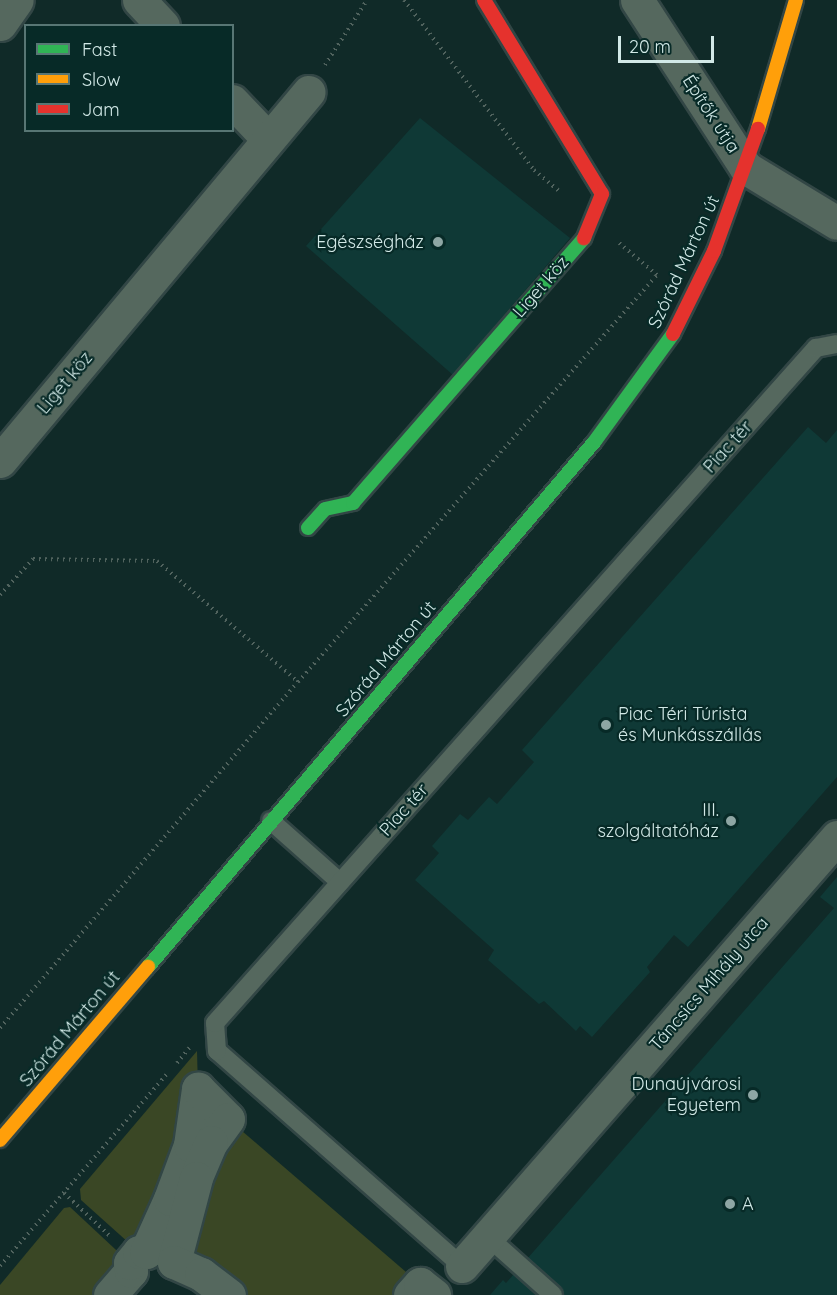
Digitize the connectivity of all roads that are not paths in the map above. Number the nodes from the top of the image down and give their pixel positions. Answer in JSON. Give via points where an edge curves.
{"nodes":[{"id":1,"x":17,"y":0,"type":"edge"},
{"id":2,"x":139,"y":0,"type":"edge"},
{"id":3,"x":484,"y":0,"type":"edge"},
{"id":4,"x":637,"y":0,"type":"edge"},
{"id":5,"x":796,"y":0,"type":"edge"},
{"id":6,"x":0,"y":24,"type":"edge"},
{"id":7,"x":161,"y":24,"type":"edge"},
{"id":8,"x":308,"y":92,"type":"road end"},
{"id":9,"x":234,"y":103,"type":"edge"},
{"id":10,"x":268,"y":139,"type":"junction"},
{"id":11,"x":747,"y":168,"type":"junction"},
{"id":12,"x":837,"y":223,"type":"edge"},
{"id":13,"x":837,"y":344,"type":"edge"},
{"id":14,"x":0,"y":461,"type":"edge"},
{"id":15,"x":308,"y":528,"type":"dead end"},
{"id":16,"x":271,"y":821,"type":"junction"},
{"id":17,"x":837,"y":837,"type":"edge"},
{"id":18,"x":340,"y":882,"type":"junction"},
{"id":19,"x":0,"y":1140,"type":"edge"},
{"id":20,"x":488,"y":1237,"type":"junction"},
{"id":21,"x":462,"y":1266,"type":"joint"},
{"id":22,"x":110,"y":1295,"type":"edge"},
{"id":23,"x":229,"y":1295,"type":"edge"},
{"id":24,"x":410,"y":1295,"type":"edge"},
{"id":25,"x":434,"y":1295,"type":"edge"},
{"id":26,"x":553,"y":1295,"type":"edge"}],
"edges":[{"from":1,"to":6,"type":"street"},
{"from":2,"to":7,"type":"street"},
{"from":3,"to":15,"type":"street","name":"Liget köz","via":[[602,194],[594,221],[586,236],[353,503],[325,509]]},
{"from":4,"to":11,"type":"street","name":"Építők útja"},
{"from":5,"to":11,"type":"street","name":"Szórád Márton út"},
{"from":8,"to":10,"type":"street","name":"Liget köz"},
{"from":9,"to":10,"type":"street"},
{"from":10,"to":14,"type":"street","name":"Liget köz"},
{"from":11,"to":12,"type":"street"},
{"from":11,"to":16,"type":"street","name":"Szórád Márton út","via":[[679,324],[645,376],[595,441]]},
{"from":13,"to":18,"type":"lane","name":"Piac tér","via":[[816,348]]},
{"from":16,"to":18,"type":"lane"},
{"from":16,"to":19,"type":"street","name":"Szórád Márton út"},
{"from":17,"to":20,"type":"street","name":"Táncsics Mihály utca"},
{"from":18,"to":21,"type":"lane","name":"Piac tér","via":[[215,1023],[217,1051]]},
{"from":20,"to":21,"type":"street","name":"Táncsics Mihály utca"},
{"from":20,"to":26,"type":"lane"},
{"from":22,"to":23,"type":"street","via":[[131,1271],[129,1263],[139,1252],[146,1252],[170,1199],[190,1145],[198,1089],[228,1119],[211,1142],[196,1178],[174,1262],[201,1274]]},
{"from":24,"to":25,"type":"street","via":[[420,1284]]}]}
